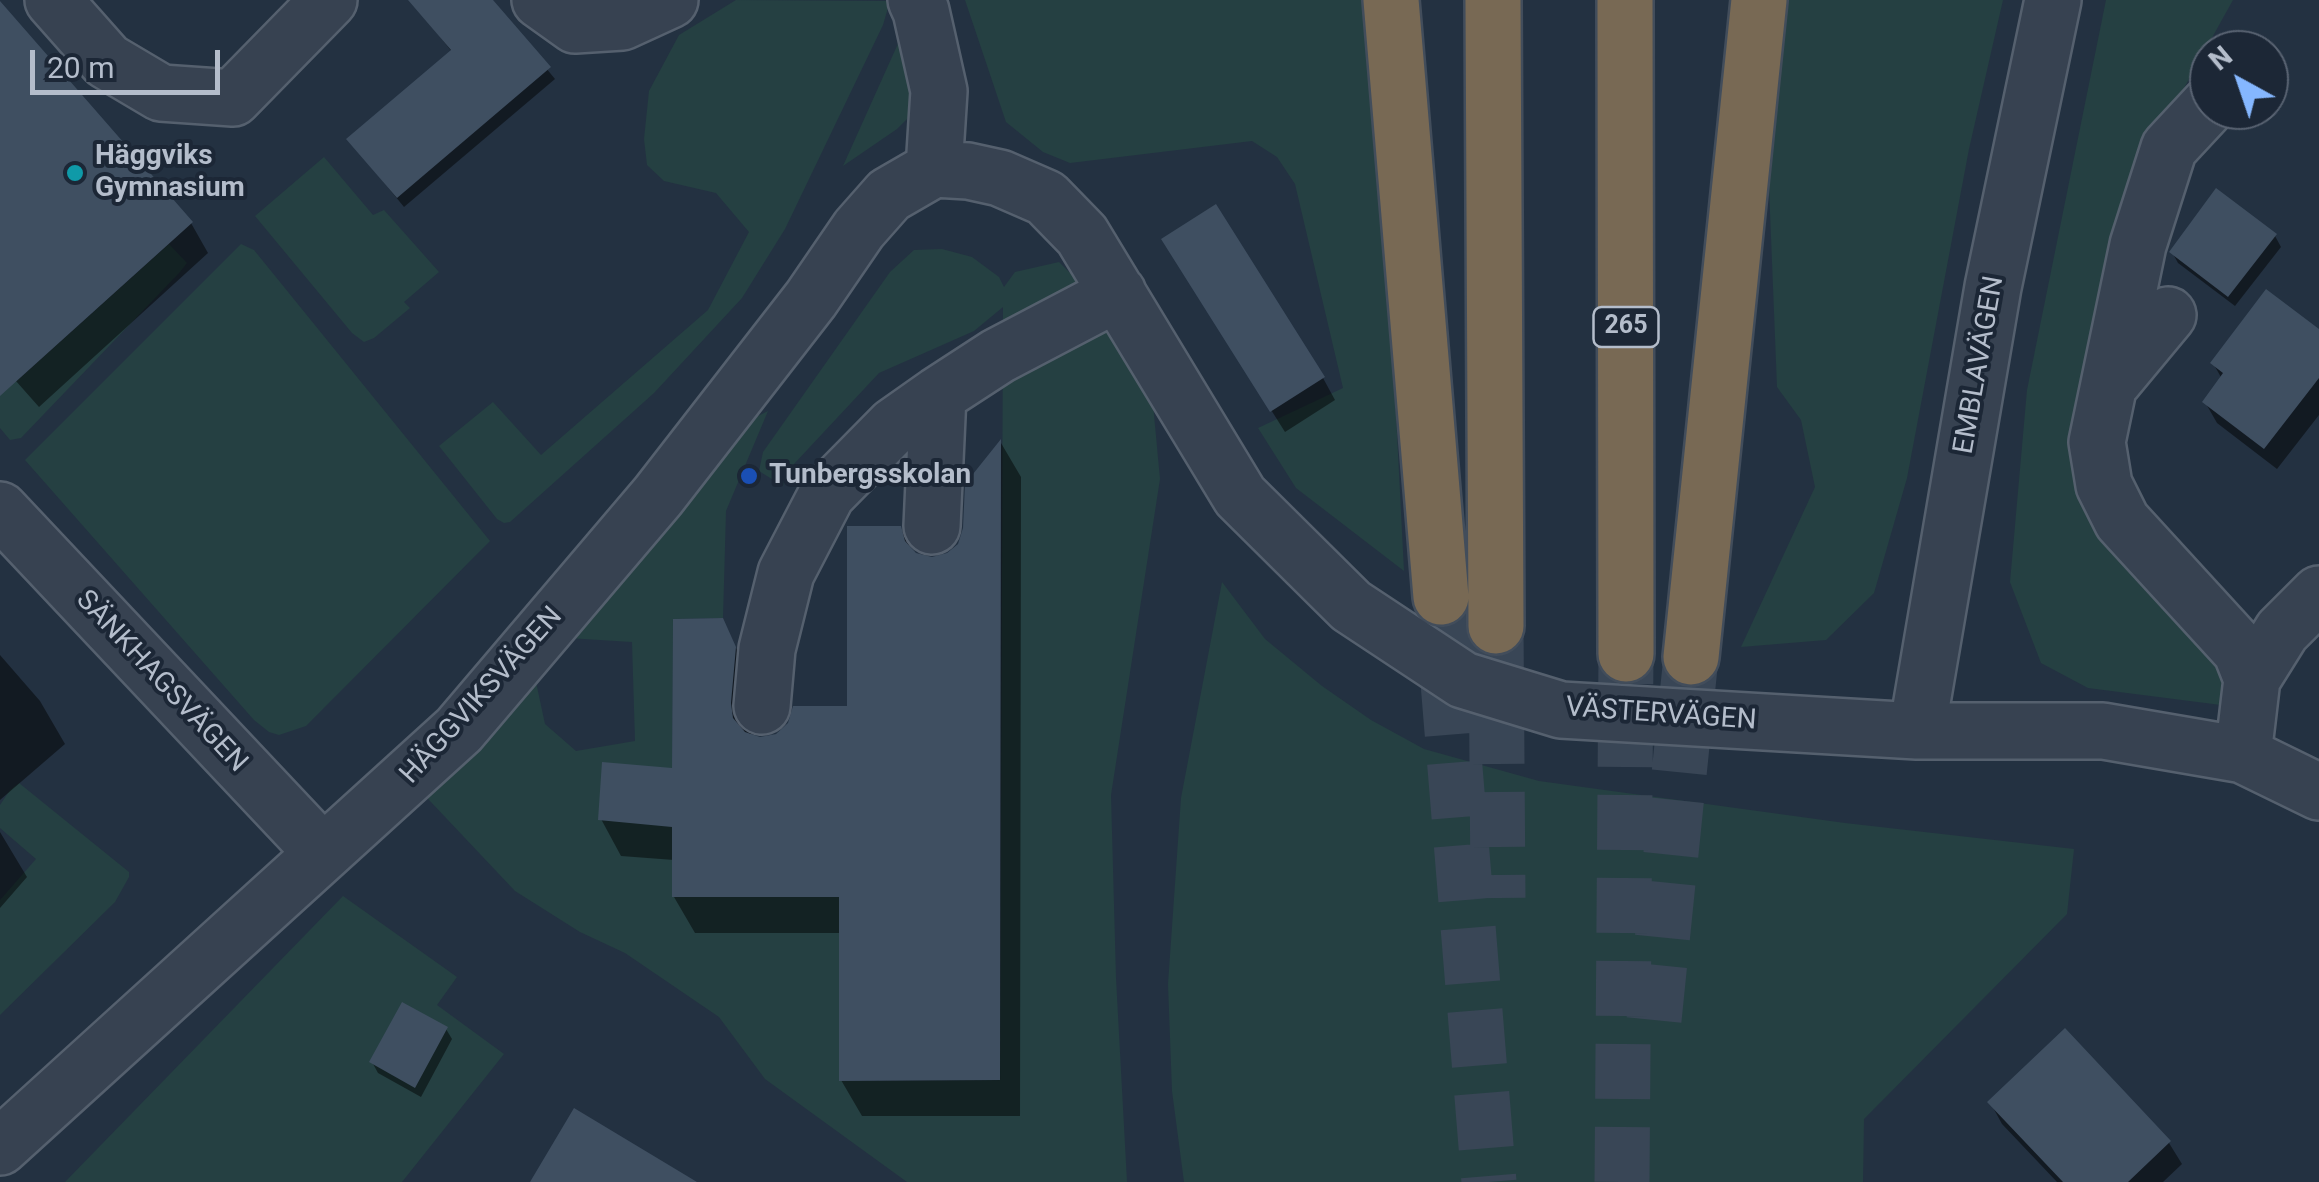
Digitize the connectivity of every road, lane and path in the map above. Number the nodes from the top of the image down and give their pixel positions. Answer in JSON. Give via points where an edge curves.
{"nodes":[{"id":1,"x":52,"y":0,"type":"edge"},
{"id":2,"x":329,"y":0,"type":"edge"},
{"id":3,"x":540,"y":0,"type":"edge"},
{"id":4,"x":670,"y":0,"type":"edge"},
{"id":5,"x":916,"y":0,"type":"edge"},
{"id":6,"x":1391,"y":0,"type":"edge"},
{"id":7,"x":1493,"y":0,"type":"edge"},
{"id":8,"x":1625,"y":0,"type":"edge"},
{"id":9,"x":1759,"y":0,"type":"edge"},
{"id":10,"x":2053,"y":0,"type":"edge"},
{"id":11,"x":2189,"y":127,"type":"edge"},
{"id":12,"x":934,"y":169,"type":"junction"},
{"id":13,"x":1118,"y":293,"type":"junction"},
{"id":14,"x":2168,"y":316,"type":"dead end"},
{"id":15,"x":2108,"y":386,"type":"junction"},
{"id":16,"x":938,"y":395,"type":"junction"},
{"id":17,"x":0,"y":510,"type":"edge"},
{"id":18,"x":932,"y":526,"type":"dead end"},
{"id":19,"x":2319,"y":594,"type":"edge"},
{"id":20,"x":1440,"y":597,"type":"tunnel mouth"},
{"id":21,"x":1496,"y":626,"type":"tunnel mouth"},
{"id":22,"x":1626,"y":654,"type":"tunnel mouth"},
{"id":23,"x":1692,"y":657,"type":"tunnel mouth"},
{"id":24,"x":2252,"y":679,"type":"junction"},
{"id":25,"x":762,"y":706,"type":"dead end"},
{"id":26,"x":1917,"y":731,"type":"junction"},
{"id":27,"x":2242,"y":755,"type":"junction"},
{"id":28,"x":2319,"y":792,"type":"edge"},
{"id":29,"x":323,"y":854,"type":"junction"},
{"id":30,"x":0,"y":1147,"type":"edge"}],
"edges":[{"from":1,"to":2,"type":"street","via":[[107,61],[161,93],[233,98]]},
{"from":3,"to":4,"type":"street","via":[[576,25],[622,22]]},
{"from":5,"to":12,"type":"street","via":[[939,91]]},
{"from":6,"to":20,"type":"highway"},
{"from":7,"to":21,"type":"highway"},
{"from":8,"to":22,"type":"highway","number":"265"},
{"from":9,"to":23,"type":"highway"},
{"from":10,"to":26,"type":"street","name":"EMBLAVÄGEN","via":[[1993,287]]},
{"from":11,"to":15,"type":"street","via":[[2169,148],[2138,245]]},
{"from":12,"to":13,"type":"street","name":"VÄSTERVÄGEN","via":[[1000,178],[1046,198],[1082,235]]},
{"from":12,"to":29,"type":"street","name":"HÄGGVIKSVÄGEN","via":[[889,195],[859,229],[658,496],[459,730]]},
{"from":13,"to":16,"type":"street"},
{"from":13,"to":26,"type":"street","name":"VÄSTERVÄGEN","via":[[1240,496],[1352,606],[1463,680],[1561,710]]},
{"from":14,"to":15,"type":"street"},
{"from":15,"to":24,"type":"street","via":[[2097,442],[2104,484],[2122,521],[2241,651]]},
{"from":16,"to":18,"type":"street"},
{"from":16,"to":25,"type":"street","via":[[894,426],[826,494],[786,574],[767,649]]},
{"from":17,"to":29,"type":"street","name":"SÄNKHAGSVÄGEN"},
{"from":19,"to":24,"type":"street","via":[[2282,631]]},
{"from":24,"to":27,"type":"street"},
{"from":26,"to":27,"type":"street","name":"VÄSTERVÄGEN","via":[[2103,731]]},
{"from":27,"to":28,"type":"street","name":"VÄSTERVÄGEN"},
{"from":29,"to":30,"type":"street","name":"HÄGGVIKSVÄGEN"}]}
